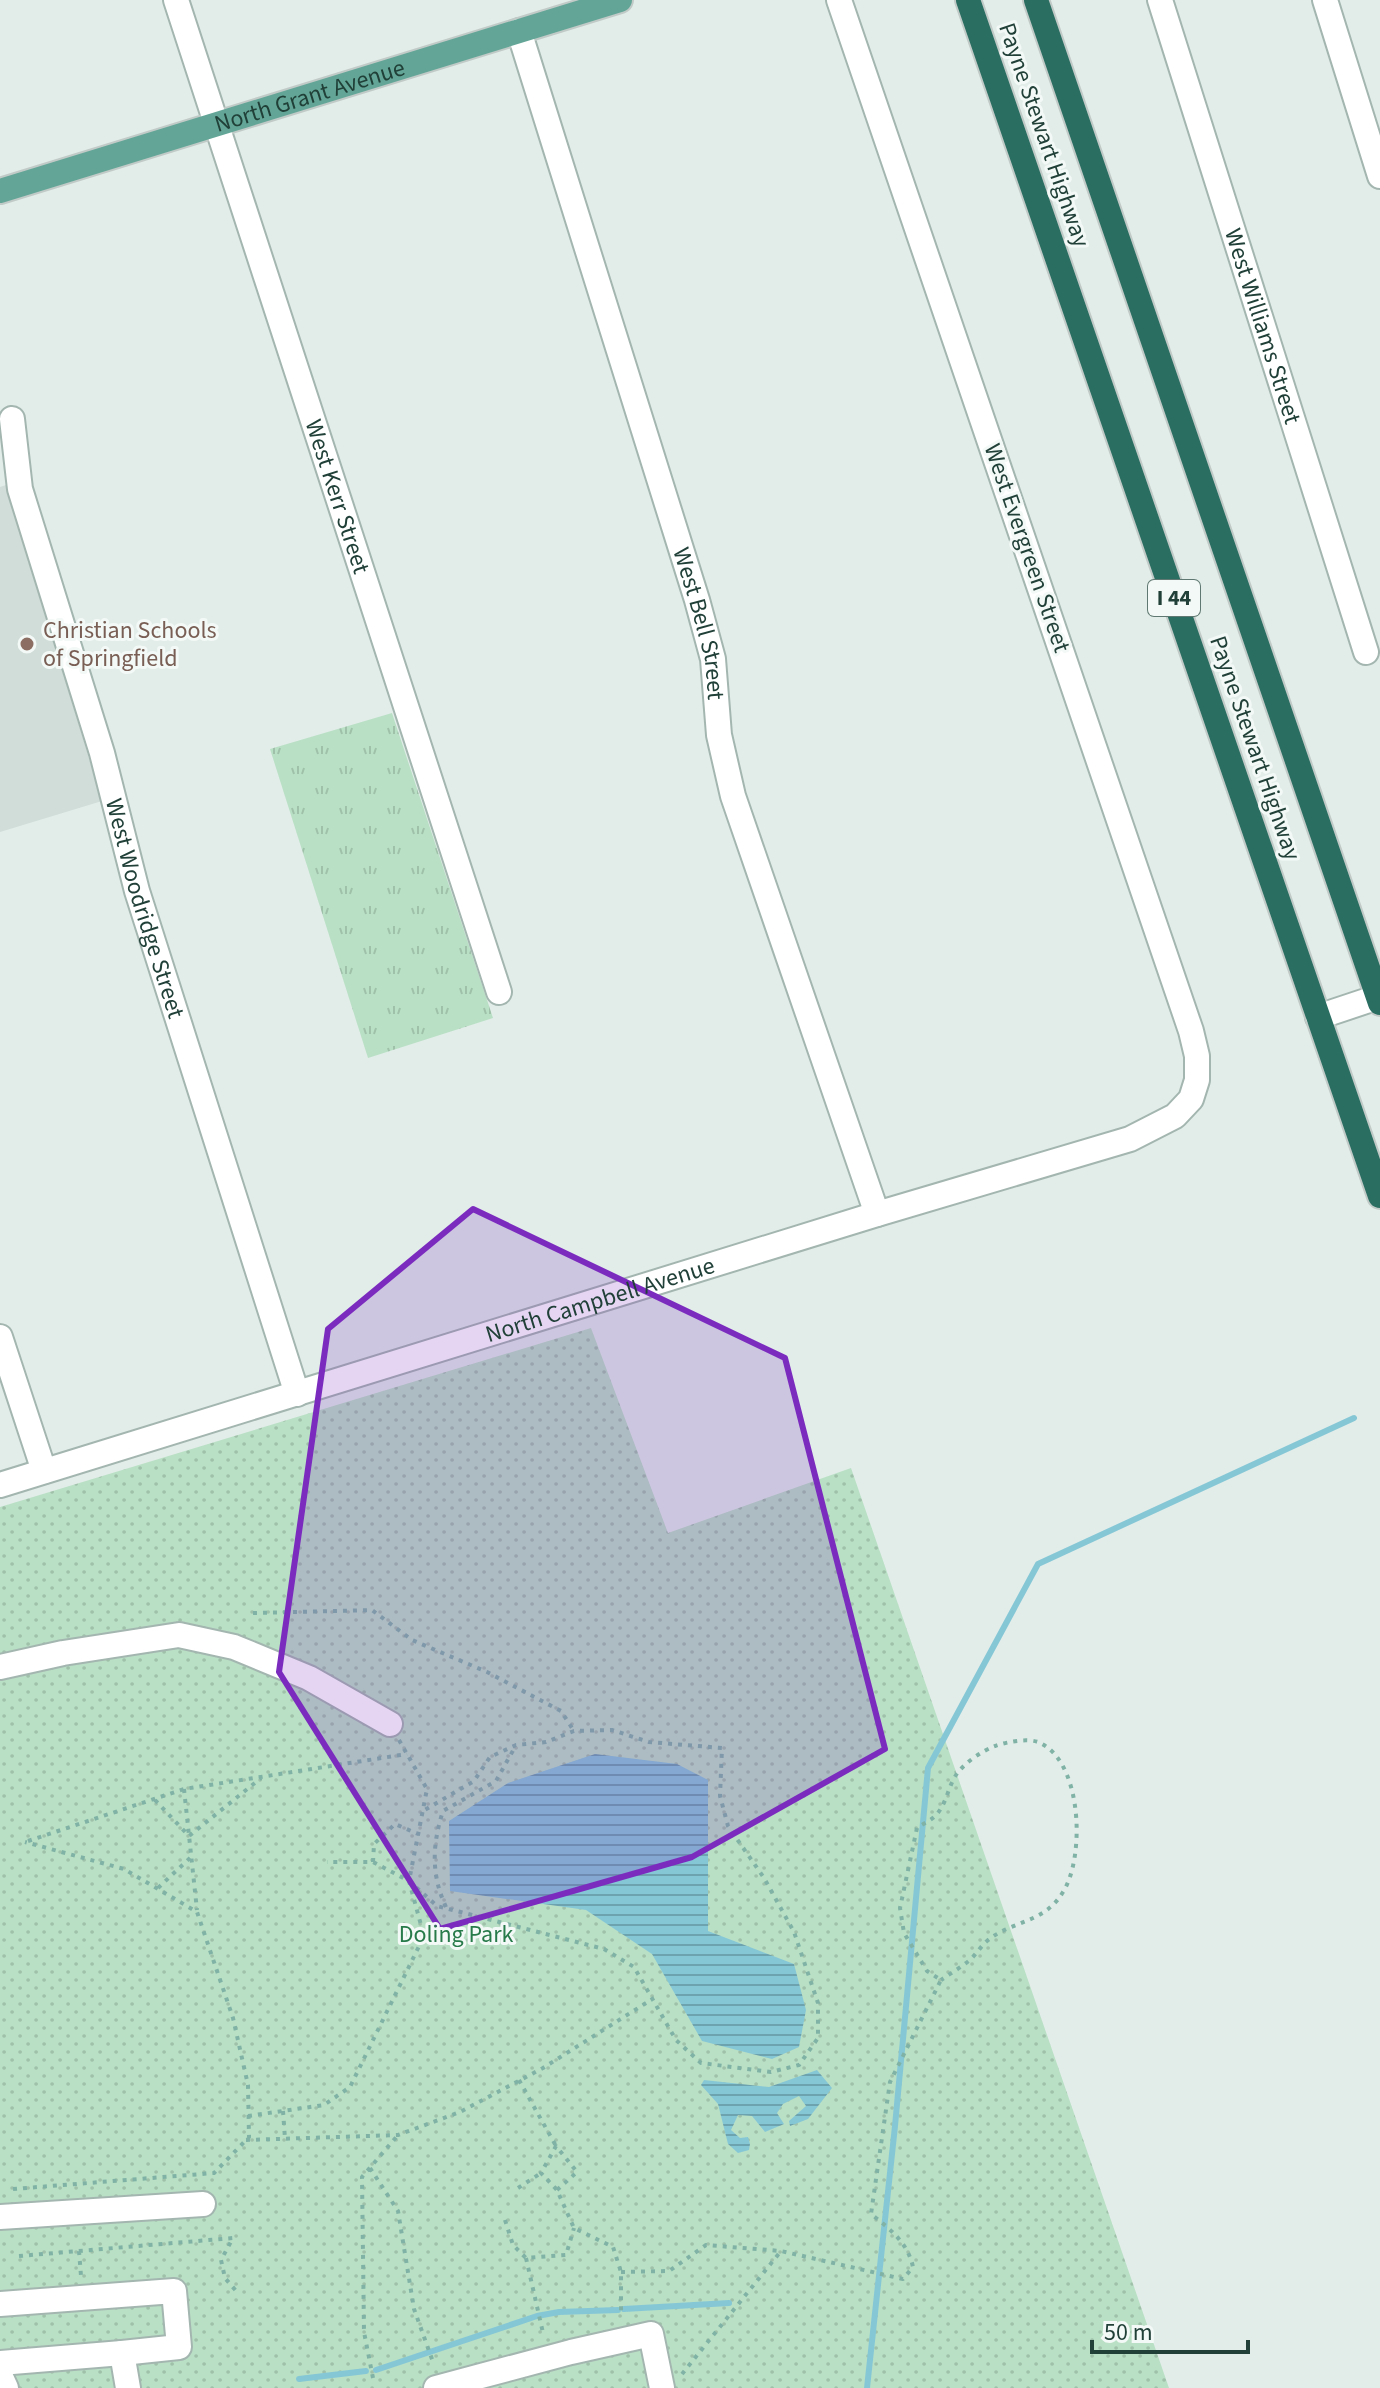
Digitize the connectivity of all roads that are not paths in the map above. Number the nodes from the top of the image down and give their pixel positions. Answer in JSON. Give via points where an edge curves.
{"nodes":[{"id":1,"x":176,"y":0,"type":"edge"},
{"id":2,"x":620,"y":0,"type":"edge"},
{"id":3,"x":839,"y":0,"type":"edge"},
{"id":4,"x":968,"y":0,"type":"edge"},
{"id":5,"x":1036,"y":0,"type":"edge"},
{"id":6,"x":1160,"y":0,"type":"edge"},
{"id":7,"x":1325,"y":0,"type":"edge"},
{"id":8,"x":519,"y":31,"type":"junction"},
{"id":9,"x":218,"y":124,"type":"junction"},
{"id":10,"x":1380,"y":176,"type":"edge"},
{"id":11,"x":0,"y":191,"type":"edge"},
{"id":12,"x":12,"y":419,"type":"dead end"},
{"id":13,"x":1366,"y":652,"type":"dead end"},
{"id":14,"x":499,"y":992,"type":"dead end"},
{"id":15,"x":1379,"y":1000,"type":"edge"},
{"id":16,"x":1318,"y":1017,"type":"junction"},
{"id":17,"x":1191,"y":1099,"type":"joint"},
{"id":18,"x":1380,"y":1196,"type":"edge"},
{"id":19,"x":877,"y":1214,"type":"junction"},
{"id":20,"x":0,"y":1337,"type":"edge"},
{"id":21,"x":297,"y":1394,"type":"junction"},
{"id":22,"x":44,"y":1471,"type":"junction"},
{"id":23,"x":0,"y":1485,"type":"edge"},
{"id":24,"x":0,"y":1667,"type":"edge"},
{"id":25,"x":390,"y":1724,"type":"road end"},
{"id":26,"x":203,"y":2204,"type":"dead end"},
{"id":27,"x":0,"y":2217,"type":"edge"},
{"id":28,"x":0,"y":2304,"type":"edge"},
{"id":29,"x":122,"y":2353,"type":"junction"},
{"id":30,"x":0,"y":2363,"type":"edge"},
{"id":31,"x":0,"y":2375,"type":"edge"},
{"id":32,"x":669,"y":2385,"type":"edge"},
{"id":33,"x":6,"y":2388,"type":"edge"},
{"id":34,"x":128,"y":2388,"type":"edge"},
{"id":35,"x":436,"y":2388,"type":"edge"}],
"edges":[{"from":1,"to":9,"type":"street","name":"West Kerr Street"},
{"from":2,"to":8,"type":"main road","name":"North Grant Avenue"},
{"from":3,"to":17,"type":"street","name":"West Evergreen Street","via":[[1191,1031],[1197,1080]]},
{"from":4,"to":16,"type":"highway","name":"Payne Stewart Highway","number":"I 44"},
{"from":5,"to":15,"type":"highway","name":"Payne Stewart Highway","number":"I 44"},
{"from":6,"to":13,"type":"street","name":"West Williams Street"},
{"from":7,"to":10,"type":"street"},
{"from":8,"to":9,"type":"main road","name":"North Grant Avenue"},
{"from":8,"to":19,"type":"street","name":"West Bell Street","via":[[697,600],[713,659],[719,735],[733,796]]},
{"from":9,"to":11,"type":"main road","name":"North Grant Avenue"},
{"from":9,"to":14,"type":"street","name":"West Kerr Street"},
{"from":12,"to":21,"type":"street","name":"West Woodridge Street","via":[[20,489],[102,753],[137,891]]},
{"from":15,"to":16,"type":"street"},
{"from":16,"to":18,"type":"highway","name":"Payne Stewart Highway","number":"I 44"},
{"from":17,"to":19,"type":"street","name":"North Campbell Avenue","via":[[1175,1116],[1130,1139]]},
{"from":19,"to":21,"type":"street","name":"North Campbell Avenue"},
{"from":20,"to":22,"type":"street"},
{"from":21,"to":22,"type":"street","name":"North Campbell Avenue"},
{"from":22,"to":23,"type":"street","name":"North Campbell Avenue"},
{"from":24,"to":25,"type":"street","via":[[179,1635],[234,1647],[309,1678]]},
{"from":26,"to":27,"type":"street"},
{"from":28,"to":29,"type":"street","via":[[174,2291],[179,2347]]},
{"from":29,"to":30,"type":"street"},
{"from":29,"to":34,"type":"street"},
{"from":31,"to":33,"type":"street"},
{"from":32,"to":35,"type":"street","via":[[651,2334]]}]}
